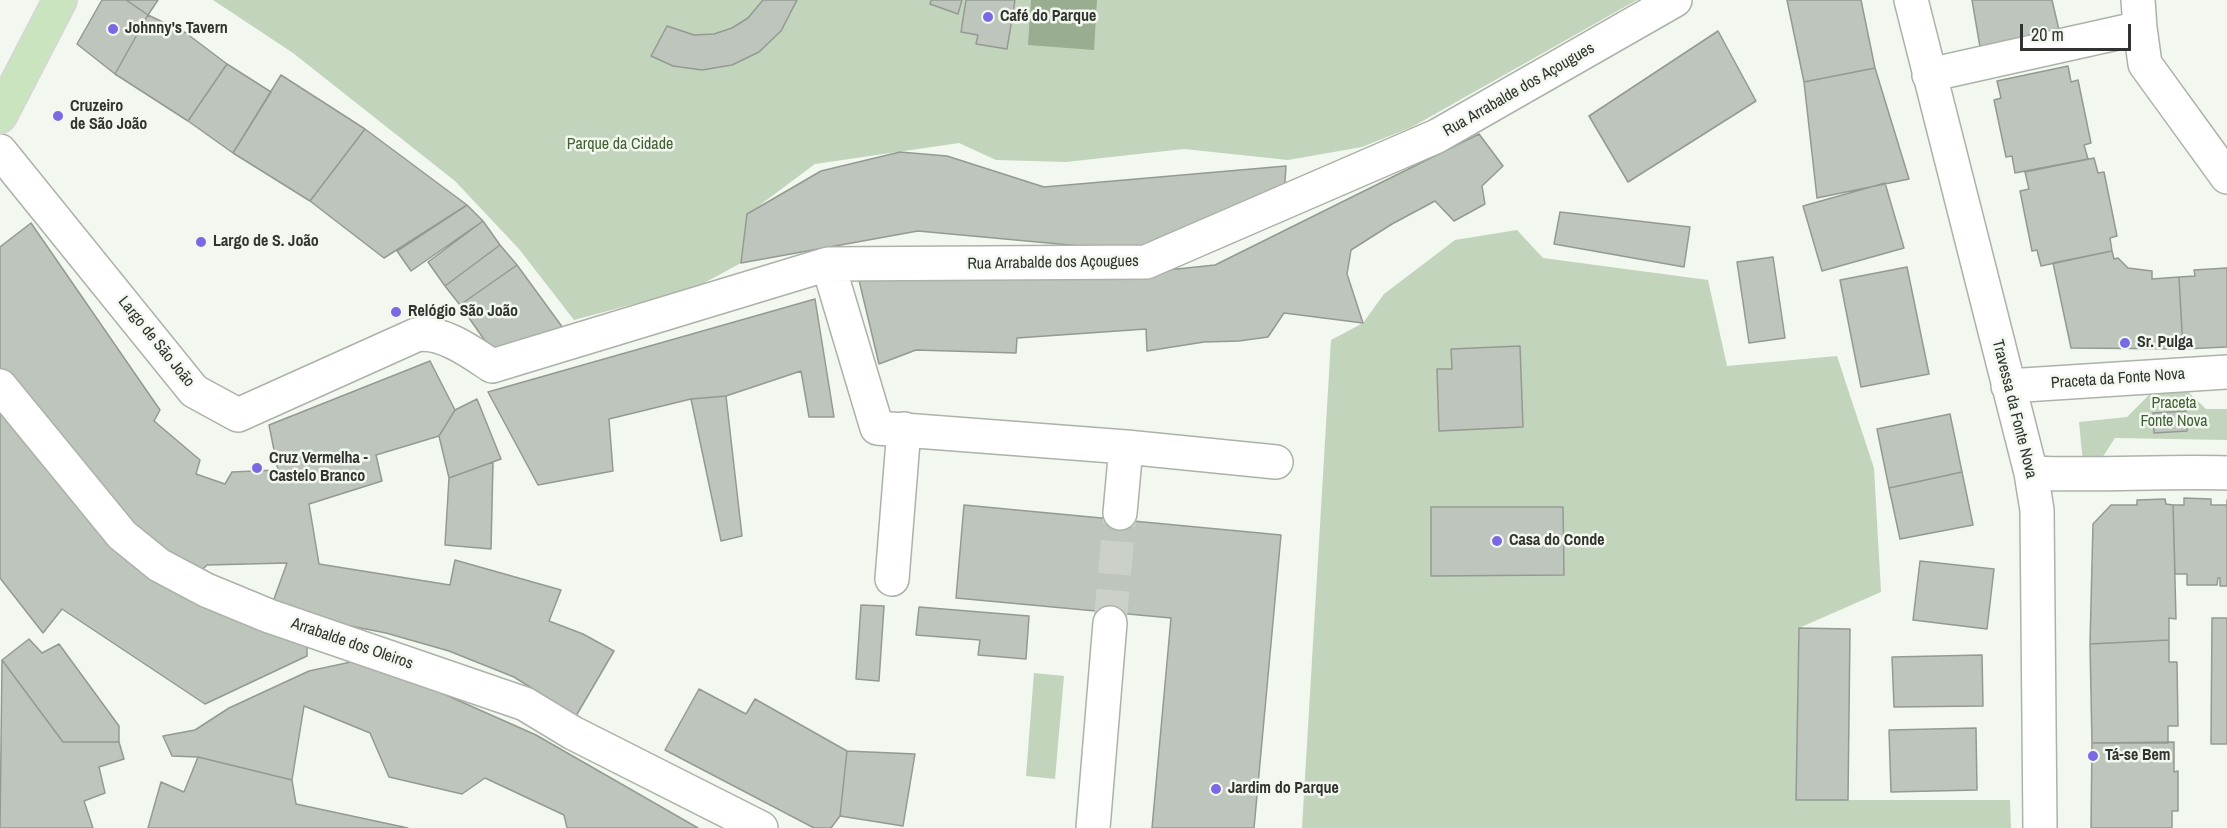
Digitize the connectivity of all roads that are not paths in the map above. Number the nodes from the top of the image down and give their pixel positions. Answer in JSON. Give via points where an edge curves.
{"nodes":[{"id":1,"x":60,"y":0,"type":"edge"},
{"id":2,"x":1675,"y":0,"type":"edge"},
{"id":3,"x":1911,"y":0,"type":"edge"},
{"id":4,"x":2139,"y":14,"type":"edge"},
{"id":5,"x":1929,"y":75,"type":"junction"},
{"id":6,"x":0,"y":116,"type":"edge"},
{"id":7,"x":0,"y":151,"type":"edge"},
{"id":8,"x":2227,"y":177,"type":"edge"},
{"id":9,"x":828,"y":264,"type":"junction"},
{"id":10,"x":492,"y":366,"type":"joint"},
{"id":11,"x":2227,"y":372,"type":"edge"},
{"id":12,"x":0,"y":386,"type":"edge"},
{"id":13,"x":2008,"y":386,"type":"junction"},
{"id":14,"x":904,"y":429,"type":"junction"},
{"id":15,"x":1126,"y":447,"type":"junction"},
{"id":16,"x":1276,"y":462,"type":"dead end"},
{"id":17,"x":2031,"y":472,"type":"junction"},
{"id":18,"x":2227,"y":472,"type":"edge"},
{"id":19,"x":1120,"y":513,"type":"tunnel mouth"},
{"id":20,"x":892,"y":579,"type":"dead end"},
{"id":21,"x":1110,"y":623,"type":"tunnel mouth"},
{"id":22,"x":761,"y":828,"type":"edge"},
{"id":23,"x":1093,"y":828,"type":"edge"},
{"id":24,"x":2040,"y":828,"type":"edge"}],
"edges":[{"from":1,"to":6,"type":"main road"},
{"from":2,"to":9,"type":"street","name":"Rua Arrabalde dos Açougues","via":[[1437,136],[1146,262]]},
{"from":3,"to":5,"type":"street","name":"Travessa da Fonte Nova"},
{"from":4,"to":5,"type":"street"},
{"from":4,"to":8,"type":"street","via":[[2145,64]]},
{"from":5,"to":13,"type":"street","name":"Travessa da Fonte Nova"},
{"from":7,"to":10,"type":"street","name":"Largo de São João","via":[[194,391],[238,415],[416,334],[427,332],[469,350]]},
{"from":9,"to":10,"type":"street","name":"Rua Arrabalde dos Açougues"},
{"from":9,"to":14,"type":"street","via":[[877,428]]},
{"from":11,"to":13,"type":"street","name":"Praceta da Fonte Nova"},
{"from":12,"to":22,"type":"street","name":"Arrabalde dos Oleiros","via":[[122,535],[159,565],[269,616],[525,704],[573,733]]},
{"from":13,"to":17,"type":"street","name":"Travessa da Fonte Nova"},
{"from":14,"to":15,"type":"street"},
{"from":14,"to":20,"type":"street"},
{"from":15,"to":16,"type":"street"},
{"from":15,"to":19,"type":"street"},
{"from":17,"to":18,"type":"street"},
{"from":17,"to":24,"type":"street","name":"Travessa da Fonte Nova","via":[[2037,510]]},
{"from":21,"to":23,"type":"street"}]}
